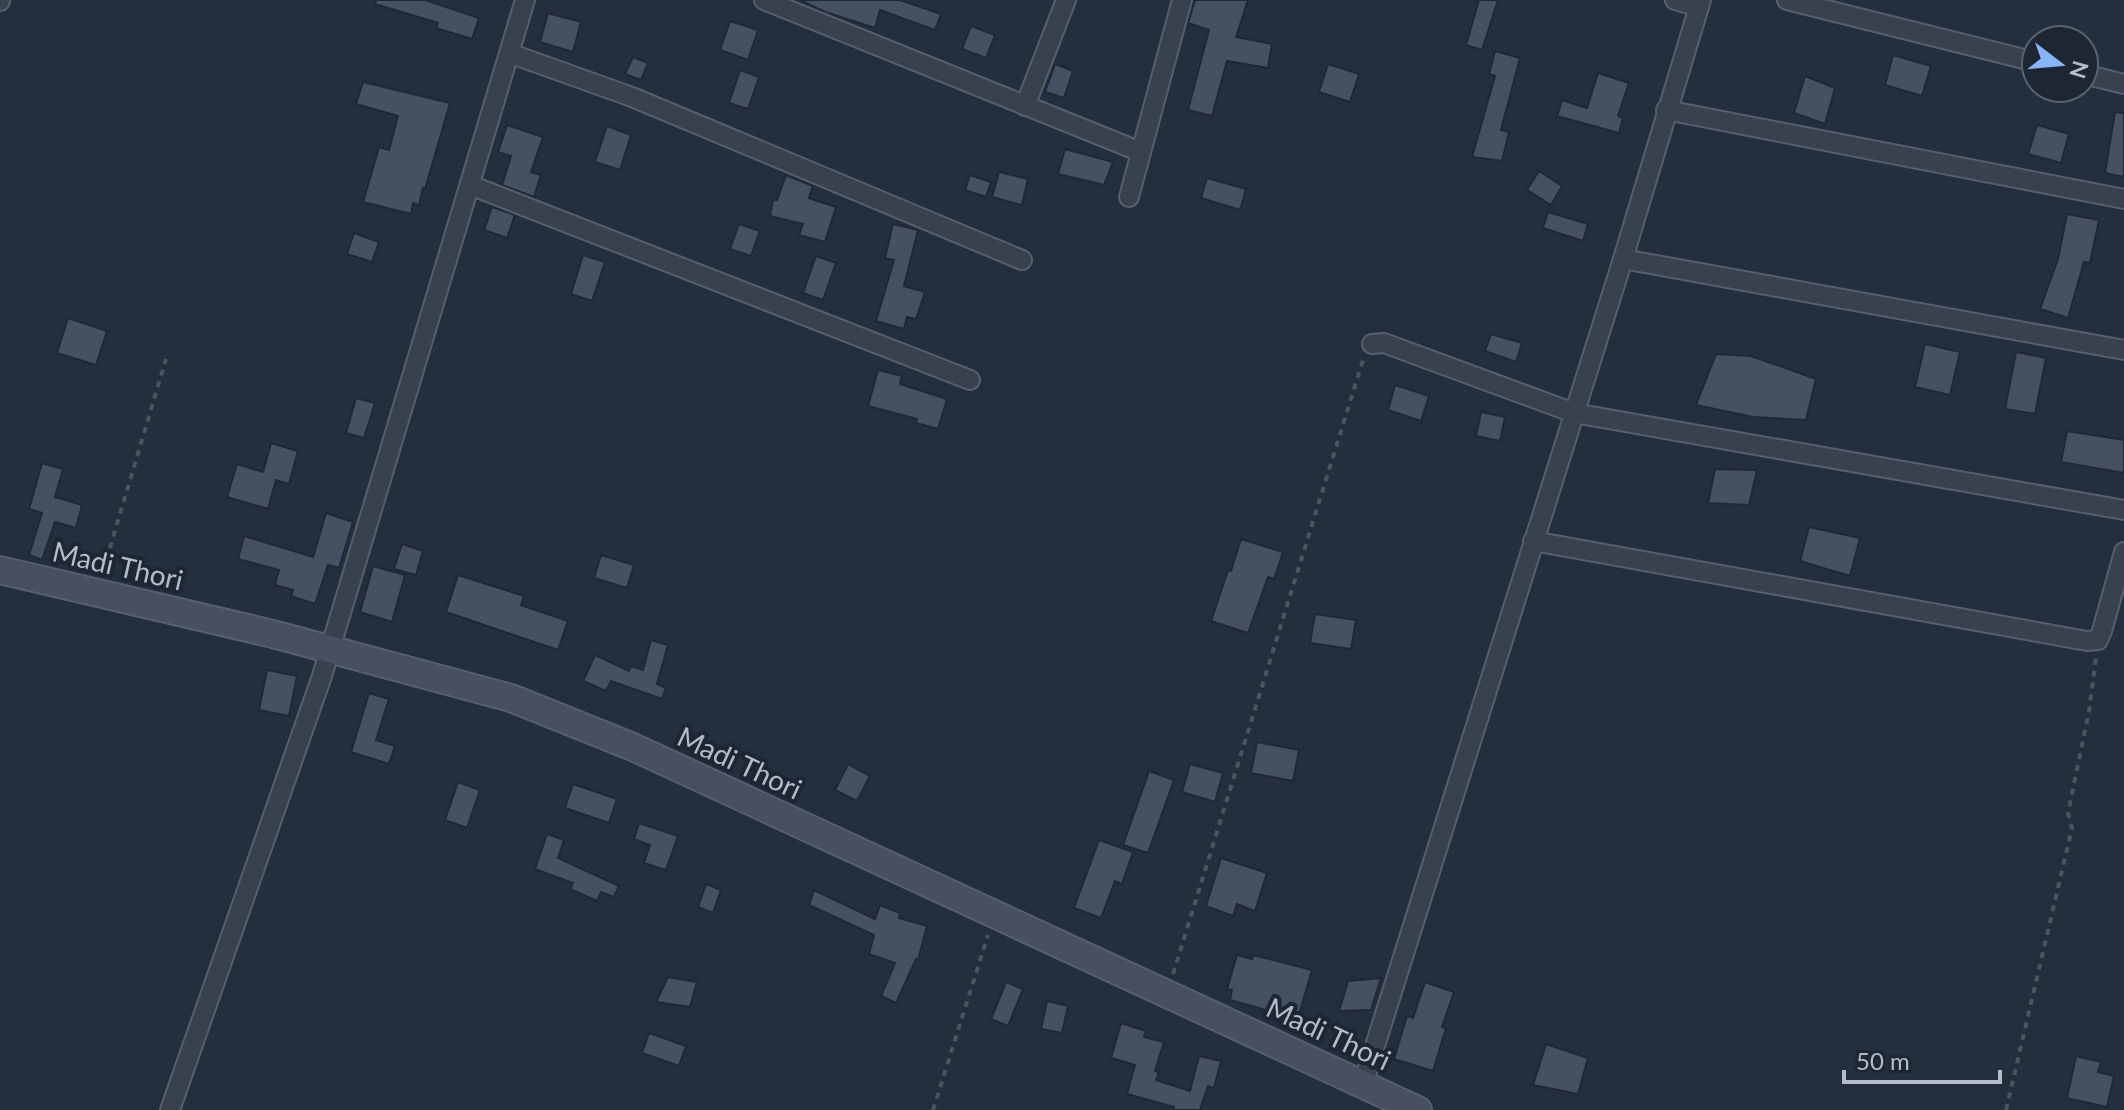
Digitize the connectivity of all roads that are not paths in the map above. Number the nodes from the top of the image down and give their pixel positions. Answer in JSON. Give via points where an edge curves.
{"nodes":[{"id":1,"x":525,"y":0,"type":"edge"},
{"id":2,"x":764,"y":0,"type":"edge"},
{"id":3,"x":1066,"y":0,"type":"edge"},
{"id":4,"x":1182,"y":0,"type":"edge"},
{"id":5,"x":1675,"y":0,"type":"edge"},
{"id":6,"x":1787,"y":0,"type":"edge"},
{"id":7,"x":1700,"y":4,"type":"edge"},
{"id":8,"x":509,"y":53,"type":"junction"},
{"id":9,"x":2020,"y":58,"type":"edge"},
{"id":10,"x":2100,"y":78,"type":"edge"},
{"id":11,"x":2124,"y":84,"type":"edge"},
{"id":12,"x":1025,"y":106,"type":"junction"},
{"id":13,"x":1666,"y":110,"type":"junction"},
{"id":14,"x":1141,"y":152,"type":"junction"},
{"id":15,"x":470,"y":185,"type":"junction"},
{"id":16,"x":1129,"y":197,"type":"dead end"},
{"id":17,"x":2124,"y":199,"type":"edge"},
{"id":18,"x":1623,"y":259,"type":"junction"},
{"id":19,"x":1022,"y":260,"type":"dead end"},
{"id":20,"x":1372,"y":344,"type":"road end"},
{"id":21,"x":2124,"y":350,"type":"edge"},
{"id":22,"x":970,"y":380,"type":"dead end"},
{"id":23,"x":1574,"y":413,"type":"junction"},
{"id":24,"x":2124,"y":510,"type":"edge"},
{"id":25,"x":1533,"y":541,"type":"junction"},
{"id":26,"x":2124,"y":552,"type":"edge"},
{"id":27,"x":0,"y":570,"type":"edge"},
{"id":28,"x":330,"y":649,"type":"junction"},
{"id":29,"x":1363,"y":1084,"type":"junction"},
{"id":30,"x":170,"y":1110,"type":"edge"},
{"id":31,"x":1418,"y":1110,"type":"edge"}],
"edges":[{"from":1,"to":8,"type":"street"},
{"from":2,"to":12,"type":"street"},
{"from":3,"to":12,"type":"street"},
{"from":4,"to":14,"type":"street"},
{"from":5,"to":7,"type":"street"},
{"from":6,"to":9,"type":"street"},
{"from":7,"to":13,"type":"street"},
{"from":8,"to":15,"type":"street"},
{"from":8,"to":19,"type":"street","via":[[632,97]]},
{"from":10,"to":11,"type":"street"},
{"from":12,"to":14,"type":"street"},
{"from":13,"to":17,"type":"street"},
{"from":13,"to":18,"type":"street"},
{"from":14,"to":16,"type":"street"},
{"from":15,"to":22,"type":"street"},
{"from":15,"to":28,"type":"street"},
{"from":18,"to":21,"type":"street"},
{"from":18,"to":23,"type":"street"},
{"from":20,"to":23,"type":"street","via":[[1384,343]]},
{"from":23,"to":24,"type":"street"},
{"from":23,"to":25,"type":"street"},
{"from":25,"to":26,"type":"street","via":[[2087,641],[2098,640]]},
{"from":25,"to":29,"type":"street"},
{"from":27,"to":28,"type":"main road","name":"Madi Thori"},
{"from":28,"to":29,"type":"main road","name":"Madi Thori","via":[[525,703],[633,747]]},
{"from":28,"to":30,"type":"street"},
{"from":29,"to":31,"type":"main road","name":"Madi Thori"}]}
